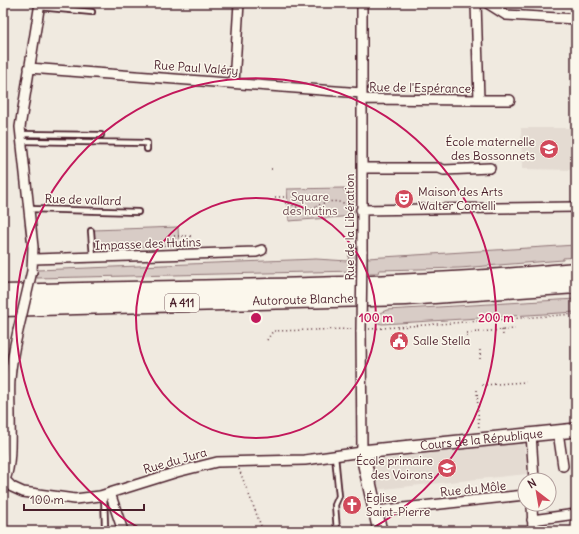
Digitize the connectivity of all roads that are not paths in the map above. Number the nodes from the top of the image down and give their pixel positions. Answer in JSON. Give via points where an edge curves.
{"nodes":[{"id":1,"x":239,"y":3,"type":"edge"},
{"id":2,"x":362,"y":3,"type":"edge"},
{"id":3,"x":476,"y":3,"type":"edge"},
{"id":4,"x":486,"y":3,"type":"edge"},
{"id":5,"x":39,"y":5,"type":"edge"},
{"id":6,"x":92,"y":12,"type":"dead end"},
{"id":7,"x":576,"y":19,"type":"edge"},
{"id":8,"x":29,"y":68,"type":"junction"},
{"id":9,"x":234,"y":83,"type":"junction"},
{"id":10,"x":362,"y":96,"type":"junction"},
{"id":11,"x":479,"y":100,"type":"junction"},
{"id":12,"x":510,"y":100,"type":"dead end"},
{"id":13,"x":101,"y":135,"type":"dead end"},
{"id":14,"x":20,"y":138,"type":"junction"},
{"id":15,"x":147,"y":149,"type":"dead end"},
{"id":16,"x":362,"y":168,"type":"junction"},
{"id":17,"x":490,"y":168,"type":"dead end"},
{"id":18,"x":361,"y":207,"type":"junction"},
{"id":19,"x":576,"y":207,"type":"edge"},
{"id":20,"x":28,"y":208,"type":"junction"},
{"id":21,"x":138,"y":212,"type":"dead end"},
{"id":22,"x":91,"y":231,"type":"dead end"},
{"id":23,"x":262,"y":250,"type":"dead end"},
{"id":24,"x":93,"y":258,"type":"junction"},
{"id":25,"x":34,"y":259,"type":"junction"},
{"id":26,"x":576,"y":271,"type":"edge"},
{"id":27,"x":576,"y":285,"type":"edge"},
{"id":28,"x":3,"y":292,"type":"edge"},
{"id":29,"x":16,"y":310,"type":"edge"},
{"id":30,"x":576,"y":430,"type":"edge"},
{"id":31,"x":558,"y":432,"type":"junction"},
{"id":32,"x":531,"y":434,"type":"junction"},
{"id":33,"x":362,"y":452,"type":"junction"},
{"id":34,"x":334,"y":456,"type":"junction"},
{"id":35,"x":563,"y":466,"type":"dead end"},
{"id":36,"x":533,"y":472,"type":"edge"},
{"id":37,"x":4,"y":481,"type":"edge"},
{"id":38,"x":107,"y":494,"type":"junction"},
{"id":39,"x":517,"y":496,"type":"edge"},
{"id":40,"x":375,"y":511,"type":"junction"},
{"id":41,"x":532,"y":512,"type":"edge"},
{"id":42,"x":576,"y":514,"type":"edge"},
{"id":43,"x":532,"y":520,"type":"junction"},
{"id":44,"x":105,"y":526,"type":"dead end"},
{"id":45,"x":122,"y":531,"type":"edge"},
{"id":46,"x":337,"y":531,"type":"edge"},
{"id":47,"x":380,"y":531,"type":"edge"},
{"id":48,"x":533,"y":531,"type":"edge"}],
"edges":[{"from":1,"to":9,"type":"street"},
{"from":2,"to":10,"type":"street","name":"Rue de la Libération"},
{"from":3,"to":11,"type":"street","name":"Rue de l'Espérance"},
{"from":4,"to":7,"type":"street","via":[[506,15]]},
{"from":5,"to":6,"type":"lane"},
{"from":5,"to":8,"type":"street","name":"Rue de vallard"},
{"from":8,"to":9,"type":"street","name":"Rue Paul Valéry"},
{"from":8,"to":14,"type":"street","name":"Rue de vallard"},
{"from":9,"to":10,"type":"street","name":"Rue Paul Valéry"},
{"from":10,"to":11,"type":"street","name":"Rue de l'Espérance"},
{"from":10,"to":16,"type":"street","name":"Rue de la Libération"},
{"from":11,"to":12,"type":"street","name":"Rue de l'Espérance"},
{"from":13,"to":14,"type":"lane"},
{"from":14,"to":15,"type":"lane","via":[[147,143]]},
{"from":14,"to":20,"type":"street","name":"Rue de vallard"},
{"from":16,"to":17,"type":"street"},
{"from":16,"to":18,"type":"street","name":"Rue de la Libération"},
{"from":18,"to":19,"type":"street"},
{"from":18,"to":33,"type":"street","name":"Rue de la Libération","bridge":true},
{"from":20,"to":21,"type":"lane","name":"Rue de vallard"},
{"from":20,"to":25,"type":"street","name":"Rue de vallard"},
{"from":22,"to":24,"type":"lane"},
{"from":23,"to":24,"type":"street","name":"Impasse des Hutins"},
{"from":24,"to":25,"type":"street","name":"Impasse des Hutins"},
{"from":25,"to":37,"type":"street","name":"Rue de vallard","bridge":true,"via":[[10,380],[10,446]]},
{"from":26,"to":28,"type":"highway","name":"Autoroute Blanche","number":"A 411","via":[[377,283]]},
{"from":27,"to":29,"type":"highway","name":"Autoroute Blanche","number":"A 411","via":[[406,297]]},
{"from":30,"to":31,"type":"street","name":"Cours de la République"},
{"from":31,"to":32,"type":"street","name":"Cours de la République"},
{"from":31,"to":35,"type":"street"},
{"from":32,"to":33,"type":"street","name":"Cours de la République"},
{"from":32,"to":36,"type":"street"},
{"from":33,"to":34,"type":"street","name":"Rue du Jura"},
{"from":33,"to":40,"type":"street"},
{"from":34,"to":38,"type":"street","name":"Rue du Jura","via":[[305,460],[209,464]]},
{"from":34,"to":46,"type":"lane","via":[[339,496],[335,505]]},
{"from":37,"to":38,"type":"street","name":"Rue du Jura","via":[[18,490],[75,499]]},
{"from":38,"to":44,"type":"lane"},
{"from":38,"to":45,"type":"street"},
{"from":39,"to":40,"type":"street","name":"Rue du Môle"},
{"from":40,"to":47,"type":"street"},
{"from":41,"to":43,"type":"street"},
{"from":42,"to":43,"type":"street"},
{"from":43,"to":48,"type":"street"}]}
